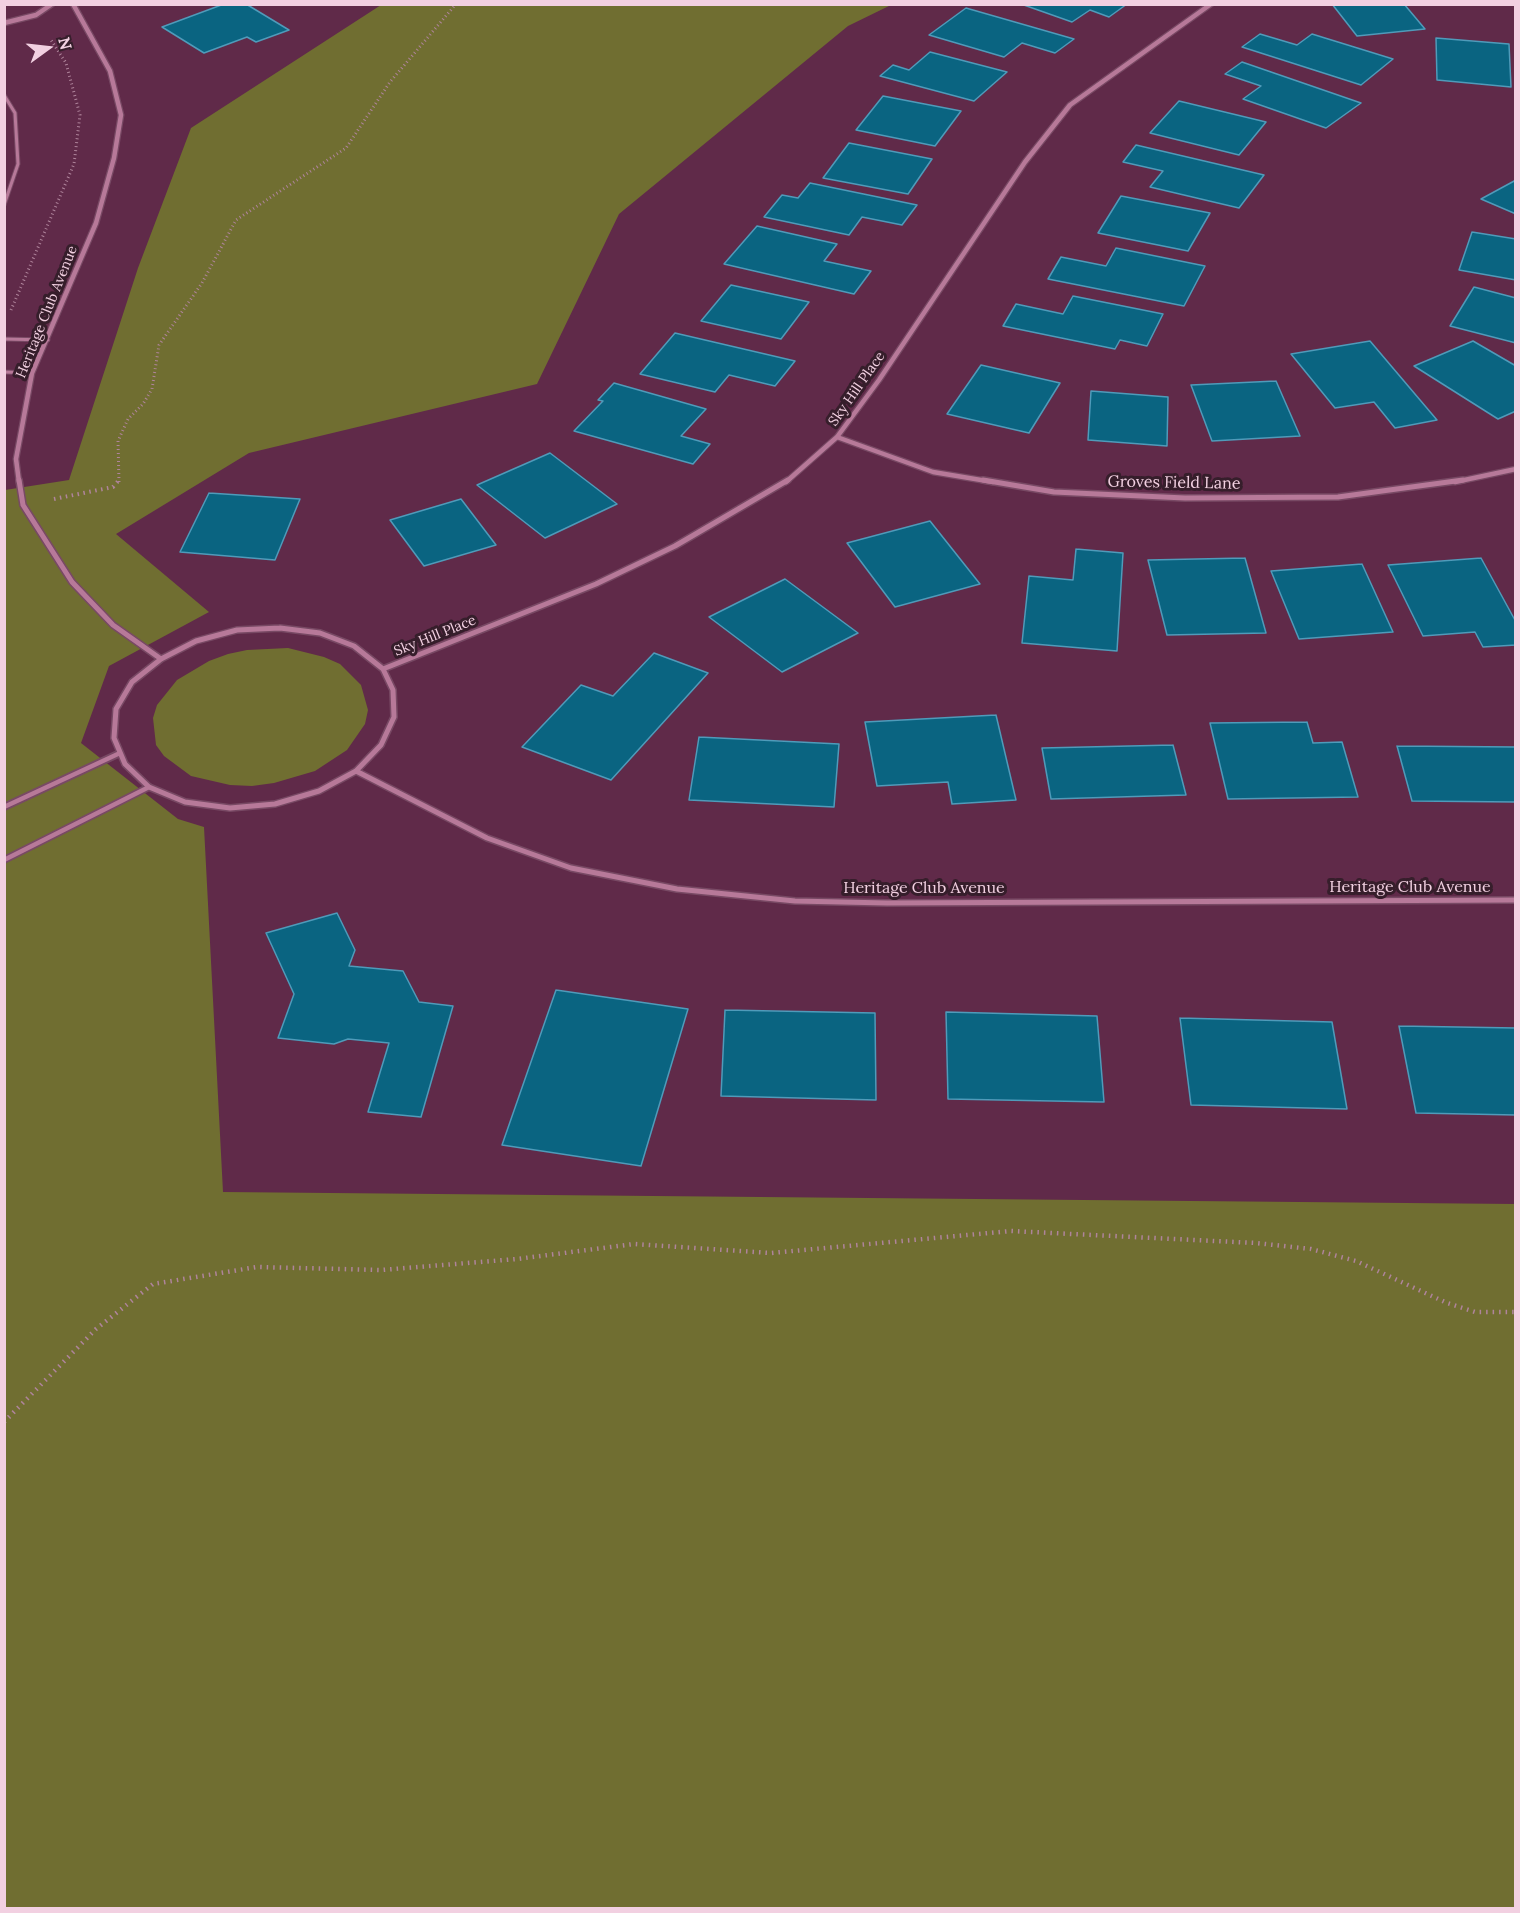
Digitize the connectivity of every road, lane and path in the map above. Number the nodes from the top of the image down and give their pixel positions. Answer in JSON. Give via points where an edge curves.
{"nodes":[{"id":1,"x":52,"y":4,"type":"edge"},
{"id":2,"x":73,"y":4,"type":"edge"},
{"id":3,"x":456,"y":4,"type":"edge"},
{"id":4,"x":1210,"y":4,"type":"edge"},
{"id":5,"x":4,"y":23,"type":"edge"},
{"id":6,"x":47,"y":34,"type":"dead end"},
{"id":7,"x":4,"y":95,"type":"edge"},
{"id":8,"x":4,"y":205,"type":"edge"},
{"id":9,"x":9,"y":314,"type":"dead end"},
{"id":10,"x":4,"y":339,"type":"edge"},
{"id":11,"x":48,"y":339,"type":"junction"},
{"id":12,"x":4,"y":372,"type":"edge"},
{"id":13,"x":32,"y":373,"type":"junction"},
{"id":14,"x":837,"y":437,"type":"junction"},
{"id":15,"x":1515,"y":469,"type":"edge"},
{"id":16,"x":23,"y":505,"type":"junction"},
{"id":17,"x":161,"y":658,"type":"junction"},
{"id":18,"x":383,"y":669,"type":"junction"},
{"id":19,"x":120,"y":753,"type":"junction"},
{"id":20,"x":356,"y":771,"type":"junction"},
{"id":21,"x":149,"y":787,"type":"junction"},
{"id":22,"x":4,"y":807,"type":"edge"},
{"id":23,"x":4,"y":860,"type":"edge"},
{"id":24,"x":1515,"y":900,"type":"edge"},
{"id":25,"x":1515,"y":1312,"type":"edge"},
{"id":26,"x":4,"y":1422,"type":"edge"}],
"edges":[{"from":1,"to":5,"type":"street","via":[[36,15]]},
{"from":2,"to":11,"type":"street","name":"Heritage Club Avenue","via":[[110,71],[121,115],[96,223]]},
{"from":3,"to":16,"type":"path","via":[[390,82],[346,148],[236,220],[202,283],[159,345],[152,389],[128,419],[118,441],[119,482],[113,487]]},
{"from":4,"to":14,"type":"street","name":"Sky Hill Place","via":[[1070,105],[1025,162]]},
{"from":6,"to":9,"type":"path","via":[[66,63],[80,115],[74,164]]},
{"from":7,"to":8,"type":"lane","via":[[15,113],[18,164]]},
{"from":10,"to":11,"type":"lane"},
{"from":11,"to":13,"type":"street","name":"Heritage Club Avenue"},
{"from":12,"to":13,"type":"lane"},
{"from":13,"to":16,"type":"street","name":"Heritage Club Avenue","via":[[16,459]]},
{"from":14,"to":15,"type":"street","name":"Groves Field Lane","via":[[933,472],[1054,492],[1185,498],[1338,497],[1450,483]]},
{"from":14,"to":18,"type":"street","name":"Sky Hill Place","via":[[786,482],[675,546],[596,584]]},
{"from":16,"to":17,"type":"street","name":"Heritage Club Avenue","via":[[72,582],[113,625]]},
{"from":17,"to":18,"type":"street","via":[[196,641],[237,630],[280,628],[320,633],[354,646]]},
{"from":17,"to":19,"type":"street","via":[[132,682],[116,709],[114,738]]},
{"from":18,"to":20,"type":"street","via":[[393,690],[394,717],[381,745]]},
{"from":19,"to":21,"type":"street","via":[[125,764]]},
{"from":19,"to":22,"type":"lane"},
{"from":20,"to":21,"type":"street","via":[[319,791],[286,801],[230,808],[185,801]]},
{"from":20,"to":24,"type":"street","name":"Heritage Club Avenue","via":[[487,838],[571,868],[677,889],[795,901],[887,903]]},
{"from":21,"to":23,"type":"lane"},
{"from":25,"to":26,"type":"path","via":[[1475,1312],[1446,1303],[1356,1261],[1311,1249],[1011,1231],[771,1253],[634,1244],[381,1270],[257,1268],[153,1284],[96,1329]]}]}
